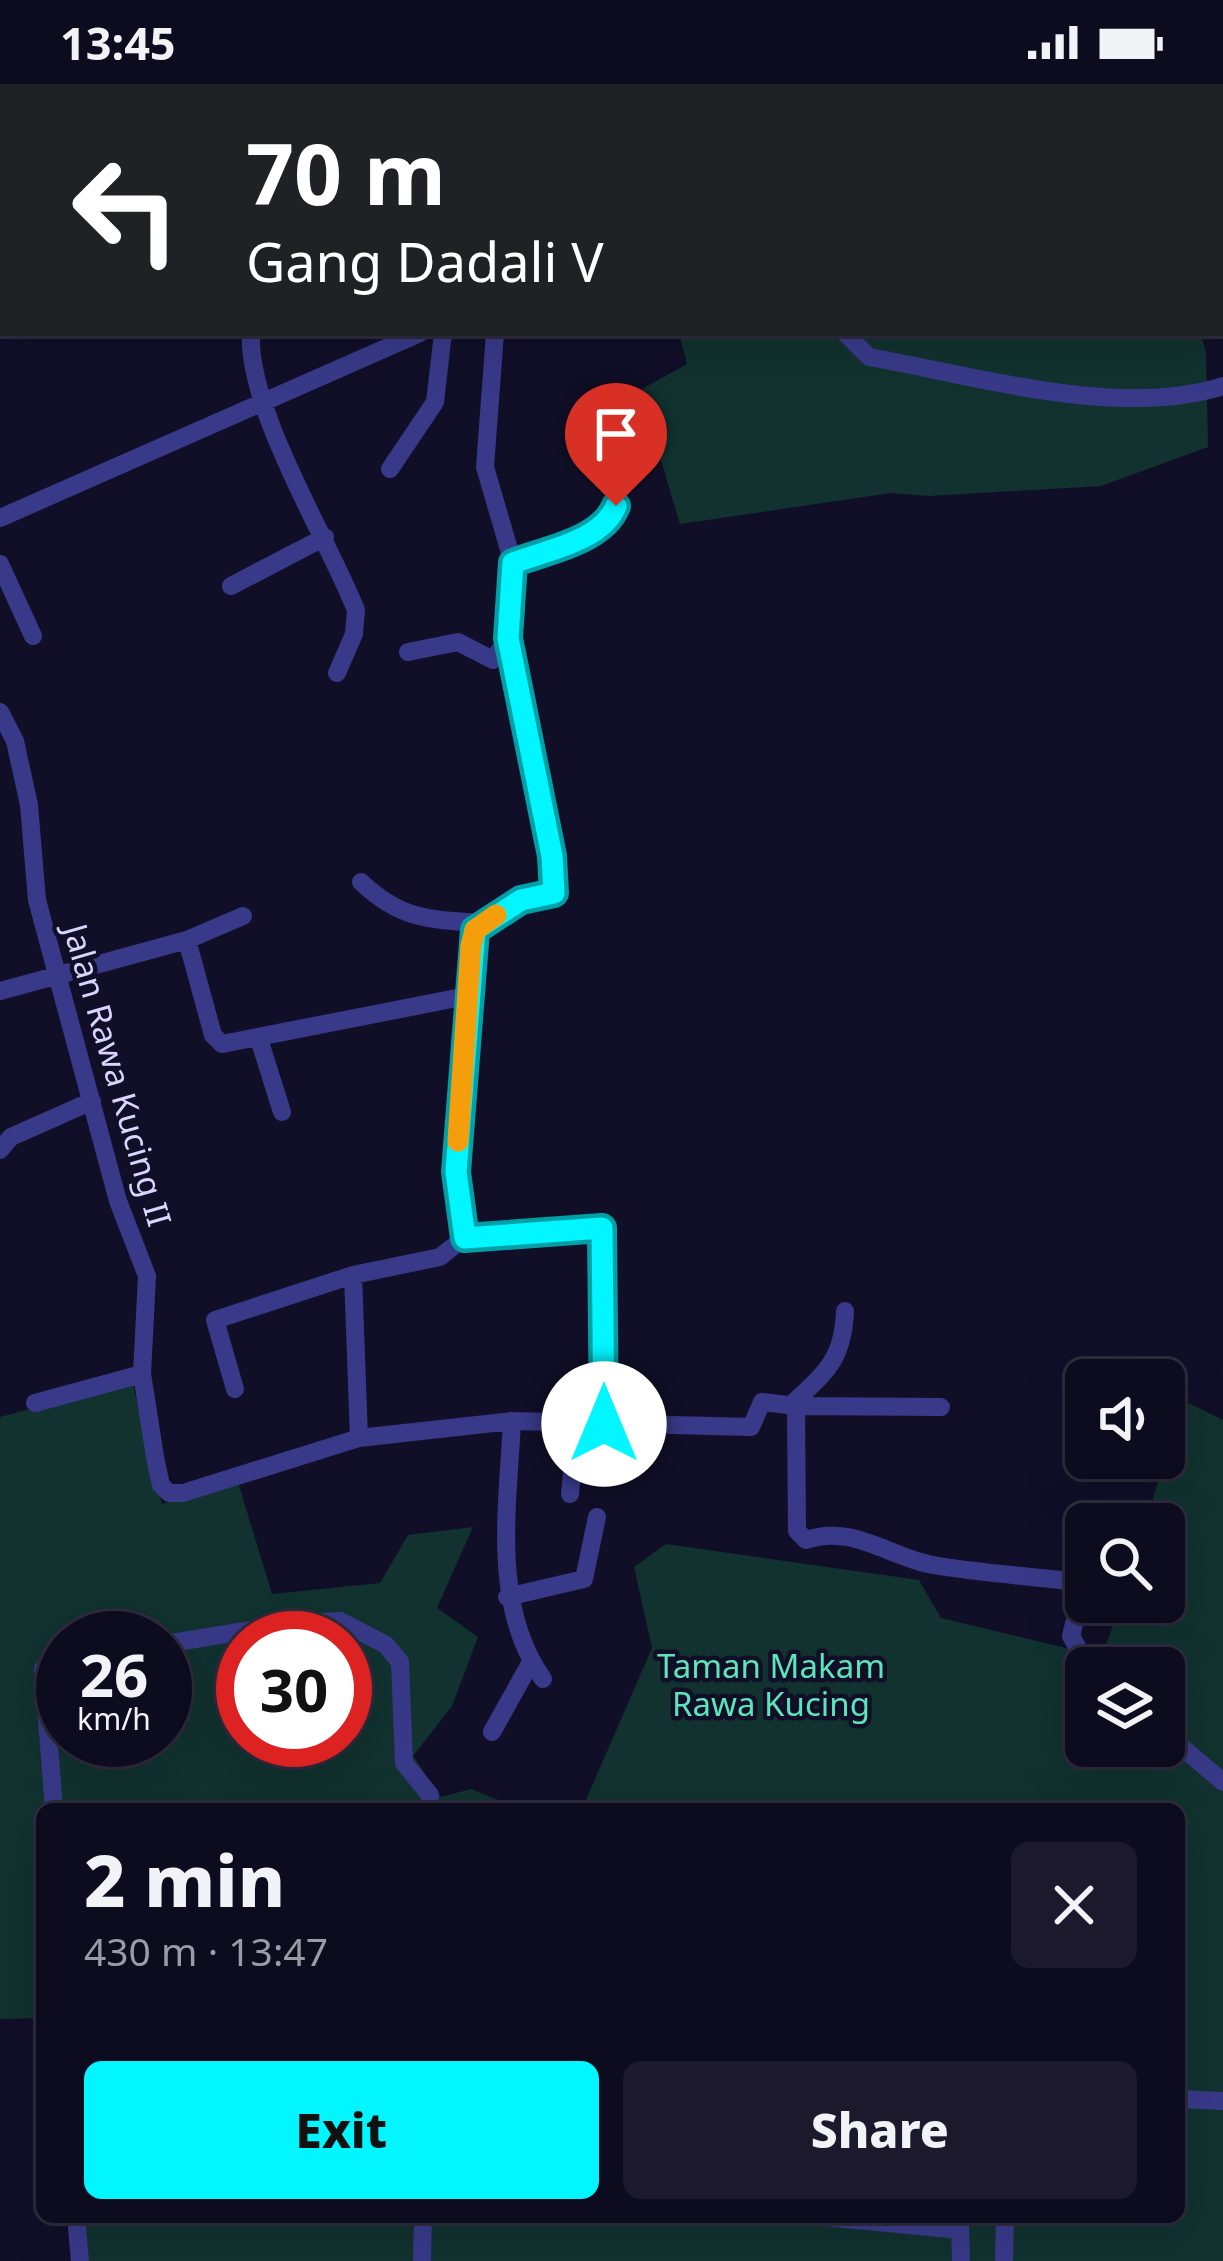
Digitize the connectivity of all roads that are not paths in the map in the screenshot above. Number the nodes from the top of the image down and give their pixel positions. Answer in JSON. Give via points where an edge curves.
{"nodes":[{"id":1,"x":251,"y":336,"type":"edge"},
{"id":2,"x":413,"y":336,"type":"edge"},
{"id":3,"x":443,"y":336,"type":"edge"},
{"id":4,"x":495,"y":336,"type":"edge"},
{"id":5,"x":848,"y":336,"type":"edge"},
{"id":6,"x":1223,"y":386,"type":"edge"},
{"id":7,"x":261,"y":401,"type":"junction"},
{"id":8,"x":391,"y":469,"type":"dead end"},
{"id":9,"x":617,"y":500,"type":"dead end"},
{"id":10,"x":0,"y":518,"type":"edge"},
{"id":11,"x":325,"y":537,"type":"junction"},
{"id":12,"x":0,"y":563,"type":"edge"},
{"id":13,"x":513,"y":563,"type":"junction"},
{"id":14,"x":231,"y":586,"type":"dead end"},
{"id":15,"x":33,"y":636,"type":"dead end"},
{"id":16,"x":508,"y":638,"type":"junction"},
{"id":17,"x":408,"y":652,"type":"dead end"},
{"id":18,"x":337,"y":673,"type":"dead end"},
{"id":19,"x":0,"y":712,"type":"edge"},
{"id":20,"x":361,"y":882,"type":"dead end"},
{"id":21,"x":244,"y":916,"type":"dead end"},
{"id":22,"x":484,"y":923,"type":"junction"},
{"id":23,"x":187,"y":940,"type":"junction"},
{"id":24,"x":57,"y":974,"type":"junction"},
{"id":25,"x":0,"y":991,"type":"edge"},
{"id":26,"x":467,"y":996,"type":"junction"},
{"id":27,"x":260,"y":1039,"type":"junction"},
{"id":28,"x":92,"y":1101,"type":"junction"},
{"id":29,"x":282,"y":1112,"type":"dead end"},
{"id":30,"x":0,"y":1150,"type":"edge"},
{"id":31,"x":465,"y":1238,"type":"junction"},
{"id":32,"x":353,"y":1275,"type":"junction"},
{"id":33,"x":845,"y":1311,"type":"dead end"},
{"id":34,"x":142,"y":1374,"type":"junction"},
{"id":35,"x":235,"y":1389,"type":"dead end"},
{"id":36,"x":34,"y":1403,"type":"dead end"},
{"id":37,"x":794,"y":1405,"type":"junction"},
{"id":38,"x":940,"y":1407,"type":"dead end"},
{"id":39,"x":512,"y":1420,"type":"junction"},
{"id":40,"x":577,"y":1423,"type":"junction"},
{"id":41,"x":604,"y":1424,"type":"junction"},
{"id":42,"x":359,"y":1438,"type":"junction"},
{"id":43,"x":570,"y":1494,"type":"dead end"},
{"id":44,"x":598,"y":1517,"type":"dead end"},
{"id":45,"x":507,"y":1597,"type":"junction"},
{"id":46,"x":192,"y":1640,"type":"edge"},
{"id":47,"x":1077,"y":1647,"type":"edge"},
{"id":48,"x":492,"y":1732,"type":"dead end"},
{"id":49,"x":1185,"y":1750,"type":"edge"},
{"id":50,"x":51,"y":1767,"type":"edge"},
{"id":51,"x":1223,"y":1782,"type":"edge"},
{"id":52,"x":54,"y":1803,"type":"edge"},
{"id":53,"x":429,"y":1803,"type":"edge"},
{"id":54,"x":1185,"y":2099,"type":"edge"},
{"id":55,"x":1223,"y":2101,"type":"edge"},
{"id":56,"x":77,"y":2223,"type":"edge"},
{"id":57,"x":423,"y":2223,"type":"edge"},
{"id":58,"x":960,"y":2223,"type":"edge"},
{"id":59,"x":1005,"y":2223,"type":"edge"},
{"id":60,"x":80,"y":2261,"type":"edge"},
{"id":61,"x":422,"y":2261,"type":"edge"},
{"id":62,"x":961,"y":2261,"type":"edge"},
{"id":63,"x":1004,"y":2261,"type":"edge"}],
"edges":[{"from":1,"to":7,"type":"street"},
{"from":2,"to":7,"type":"street"},
{"from":3,"to":8,"type":"street","via":[[435,402]]},
{"from":4,"to":13,"type":"street","via":[[484,466]]},
{"from":5,"to":6,"type":"street","via":[[869,358],[1127,400]]},
{"from":7,"to":10,"type":"street"},
{"from":7,"to":11,"type":"street"},
{"from":9,"to":13,"type":"street","via":[[609,522],[592,533]]},
{"from":11,"to":14,"type":"street"},
{"from":11,"to":18,"type":"street","via":[[356,610]]},
{"from":12,"to":15,"type":"street"},
{"from":13,"to":16,"type":"street"},
{"from":16,"to":17,"type":"street","via":[[494,660],[458,642]]},
{"from":16,"to":22,"type":"street","via":[[554,893],[521,900]]},
{"from":19,"to":24,"type":"street","name":"Jalan Rawa Kucing II","via":[[29,805],[37,899]]},
{"from":20,"to":22,"type":"street","via":[[407,914]]},
{"from":21,"to":23,"type":"street"},
{"from":22,"to":26,"type":"street","via":[[471,946]]},
{"from":23,"to":24,"type":"street"},
{"from":23,"to":27,"type":"street","via":[[217,1042]]},
{"from":24,"to":25,"type":"street"},
{"from":24,"to":28,"type":"street","name":"Jalan Rawa Kucing II"},
{"from":26,"to":27,"type":"street"},
{"from":26,"to":31,"type":"street","via":[[456,1172]]},
{"from":27,"to":29,"type":"street"},
{"from":28,"to":30,"type":"street","via":[[10,1137]]},
{"from":28,"to":34,"type":"street","name":"Jalan Rawa Kucing II","via":[[147,1276]]},
{"from":31,"to":32,"type":"street","via":[[440,1257]]},
{"from":31,"to":41,"type":"street","via":[[602,1228]]},
{"from":32,"to":35,"type":"street","via":[[215,1320]]},
{"from":32,"to":42,"type":"street"},
{"from":33,"to":37,"type":"street","via":[[844,1343]]},
{"from":34,"to":36,"type":"street"},
{"from":34,"to":42,"type":"street","name":"Jalan Rawa Kucing II","via":[[161,1485],[169,1493]]},
{"from":37,"to":38,"type":"street"},
{"from":37,"to":41,"type":"street","via":[[762,1402],[751,1426]]},
{"from":37,"to":47,"type":"street","via":[[796,1531],[806,1540],[823,1534],[878,1542],[908,1559],[1076,1582]]},
{"from":39,"to":40,"type":"street"},
{"from":39,"to":42,"type":"street"},
{"from":39,"to":45,"type":"street"},
{"from":40,"to":41,"type":"street"},
{"from":40,"to":43,"type":"street"},
{"from":44,"to":45,"type":"street","via":[[584,1579]]},
{"from":45,"to":48,"type":"street","via":[[537,1671]]},
{"from":46,"to":53,"type":"street","via":[[340,1621],[386,1645],[400,1662],[404,1763]]},
{"from":49,"to":51,"type":"street"},
{"from":50,"to":52,"type":"street"},
{"from":54,"to":55,"type":"street"},
{"from":56,"to":60,"type":"street"},
{"from":57,"to":61,"type":"street"},
{"from":58,"to":62,"type":"street"},
{"from":59,"to":63,"type":"street"}]}
